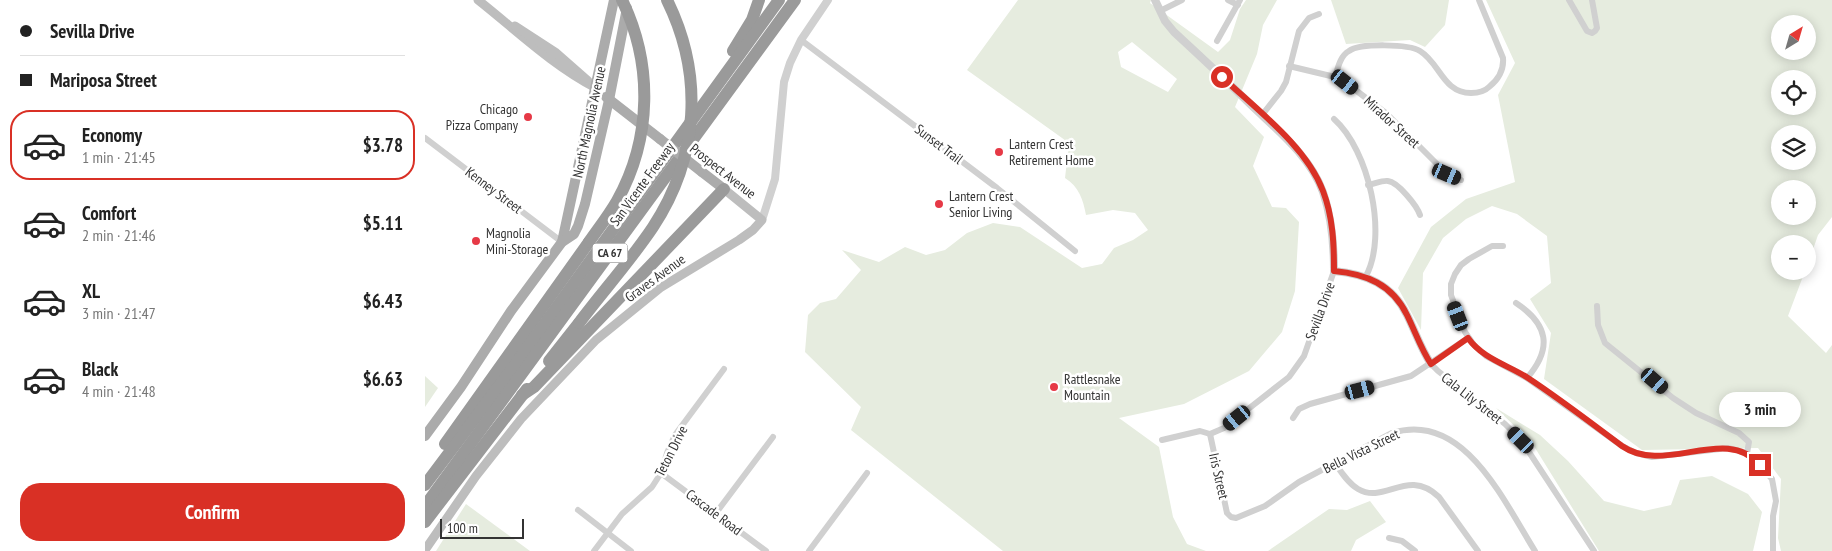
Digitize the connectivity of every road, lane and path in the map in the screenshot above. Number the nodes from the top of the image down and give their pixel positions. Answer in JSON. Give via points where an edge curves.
{"nodes":[{"id":1,"x":478,"y":0,"type":"edge"},
{"id":2,"x":614,"y":0,"type":"edge"},
{"id":3,"x":622,"y":0,"type":"edge"},
{"id":4,"x":628,"y":0,"type":"edge"},
{"id":5,"x":667,"y":0,"type":"edge"},
{"id":6,"x":759,"y":0,"type":"edge"},
{"id":7,"x":779,"y":0,"type":"edge"},
{"id":8,"x":795,"y":0,"type":"edge"},
{"id":9,"x":828,"y":0,"type":"edge"},
{"id":10,"x":1155,"y":0,"type":"edge"},
{"id":11,"x":1182,"y":0,"type":"edge"},
{"id":12,"x":1228,"y":0,"type":"edge"},
{"id":13,"x":1479,"y":0,"type":"edge"},
{"id":14,"x":1569,"y":0,"type":"edge"},
{"id":15,"x":1592,"y":0,"type":"edge"},
{"id":16,"x":1239,"y":2,"type":"edge"},
{"id":17,"x":1160,"y":11,"type":"junction"},
{"id":18,"x":1319,"y":14,"type":"dead end"},
{"id":19,"x":801,"y":40,"type":"junction"},
{"id":20,"x":1217,"y":41,"type":"dead end"},
{"id":21,"x":1289,"y":66,"type":"junction"},
{"id":22,"x":1335,"y":77,"type":"junction"},
{"id":23,"x":596,"y":88,"type":"junction"},
{"id":24,"x":609,"y":100,"type":"junction"},
{"id":25,"x":1262,"y":115,"type":"junction"},
{"id":26,"x":1335,"y":119,"type":"dead end"},
{"id":27,"x":425,"y":138,"type":"edge"},
{"id":28,"x":661,"y":165,"type":"junction"},
{"id":29,"x":1461,"y":180,"type":"dead end"},
{"id":30,"x":1368,"y":185,"type":"junction"},
{"id":31,"x":723,"y":189,"type":"junction"},
{"id":32,"x":1420,"y":215,"type":"dead end"},
{"id":33,"x":762,"y":220,"type":"junction"},
{"id":34,"x":562,"y":242,"type":"junction"},
{"id":35,"x":1503,"y":246,"type":"dead end"},
{"id":36,"x":1075,"y":251,"type":"dead end"},
{"id":37,"x":1334,"y":271,"type":"junction"},
{"id":38,"x":1366,"y":276,"type":"junction"},
{"id":39,"x":1516,"y":303,"type":"dead end"},
{"id":40,"x":1597,"y":306,"type":"dead end"},
{"id":41,"x":1468,"y":338,"type":"junction"},
{"id":42,"x":1431,"y":364,"type":"junction"},
{"id":43,"x":724,"y":369,"type":"dead end"},
{"id":44,"x":1527,"y":378,"type":"junction"},
{"id":45,"x":522,"y":396,"type":"junction"},
{"id":46,"x":1293,"y":418,"type":"dead end"},
{"id":47,"x":1210,"y":434,"type":"junction"},
{"id":48,"x":425,"y":436,"type":"edge"},
{"id":49,"x":773,"y":437,"type":"dead end"},
{"id":50,"x":1162,"y":440,"type":"dead end"},
{"id":51,"x":1747,"y":452,"type":"junction"},
{"id":52,"x":1335,"y":463,"type":"junction"},
{"id":53,"x":661,"y":473,"type":"junction"},
{"id":54,"x":867,"y":473,"type":"dead end"},
{"id":55,"x":425,"y":474,"type":"edge"},
{"id":56,"x":425,"y":485,"type":"edge"},
{"id":57,"x":425,"y":506,"type":"edge"},
{"id":58,"x":578,"y":510,"type":"dead end"},
{"id":59,"x":716,"y":513,"type":"junction"},
{"id":60,"x":1231,"y":517,"type":"joint"},
{"id":61,"x":425,"y":522,"type":"edge"},
{"id":62,"x":607,"y":532,"type":"junction"},
{"id":63,"x":1389,"y":538,"type":"dead end"},
{"id":64,"x":425,"y":550,"type":"edge"},
{"id":65,"x":594,"y":551,"type":"edge"},
{"id":66,"x":631,"y":551,"type":"edge"},
{"id":67,"x":765,"y":551,"type":"edge"},
{"id":68,"x":809,"y":551,"type":"edge"},
{"id":69,"x":1415,"y":551,"type":"edge"},
{"id":70,"x":1478,"y":551,"type":"edge"},
{"id":71,"x":1535,"y":551,"type":"edge"},
{"id":72,"x":1594,"y":551,"type":"edge"},
{"id":73,"x":1773,"y":551,"type":"edge"}],
"edges":[{"from":1,"to":23,"type":"main road","name":"Prospect Avenue","via":[[555,52]]},
{"from":2,"to":23,"type":"main road","name":"North Magnolia Avenue"},
{"from":3,"to":55,"type":"highway","bridge":true,"via":[[642,60],[644,81],[644,117],[639,146],[625,184],[617,202]]},
{"from":4,"to":24,"type":"main road","name":"North Magnolia Avenue"},
{"from":5,"to":45,"type":"highway","bridge":true,"via":[[681,32],[692,87],[688,144],[674,190],[653,226]]},
{"from":6,"to":28,"type":"highway","via":[[752,20]]},
{"from":7,"to":28,"type":"highway","name":"San Vicente Freeway","number":"CA 67"},
{"from":8,"to":57,"type":"highway","name":"San Vicente Freeway","number":"CA 67"},
{"from":9,"to":19,"type":"street"},
{"from":10,"to":17,"type":"street","name":"Sevilla Drive"},
{"from":11,"to":17,"type":"street"},
{"from":12,"to":16,"type":"street"},
{"from":13,"to":22,"type":"street","via":[[1503,58],[1501,74],[1487,89],[1459,91],[1442,78],[1420,51],[1400,46],[1353,48],[1343,56]]},
{"from":14,"to":15,"type":"street","via":[[1587,31],[1592,33],[1597,28]]},
{"from":16,"to":20,"type":"street"},
{"from":17,"to":25,"type":"street","name":"Sevilla Drive","via":[[1174,32]]},
{"from":18,"to":21,"type":"street","via":[[1309,18],[1299,31]]},
{"from":19,"to":33,"type":"street","via":[[784,82],[775,179]]},
{"from":19,"to":36,"type":"street","name":"Sunset Trail"},
{"from":21,"to":22,"type":"street","name":"Mirador Street"},
{"from":21,"to":25,"type":"street","via":[[1286,82]]},
{"from":22,"to":29,"type":"street","name":"Mirador Street","via":[[1387,114],[1447,174]]},
{"from":23,"to":24,"type":"main road","name":"Prospect Avenue"},
{"from":23,"to":34,"type":"main road","name":"North Magnolia Avenue"},
{"from":24,"to":31,"type":"main road","name":"Prospect Avenue","bridge":true},
{"from":24,"to":34,"type":"main road","name":"North Magnolia Avenue","via":[[581,219],[574,234]]},
{"from":25,"to":37,"type":"street","name":"Sevilla Drive","via":[[1293,144],[1323,191],[1335,242]]},
{"from":26,"to":30,"type":"street","via":[[1355,146]]},
{"from":27,"to":34,"type":"street","name":"Kenney Street"},
{"from":28,"to":56,"type":"highway","name":"San Vicente Freeway","number":"CA 67"},
{"from":30,"to":32,"type":"street","via":[[1388,181],[1395,184],[1417,206]]},
{"from":30,"to":38,"type":"street","via":[[1376,238]]},
{"from":31,"to":33,"type":"main road","name":"Prospect Avenue"},
{"from":31,"to":45,"type":"highway","via":[[534,388]]},
{"from":33,"to":64,"type":"main road","name":"Graves Avenue","via":[[739,240],[660,288],[596,340],[521,419],[476,476]]},
{"from":34,"to":48,"type":"main road","name":"North Magnolia Avenue"},
{"from":35,"to":41,"type":"street","via":[[1491,246],[1469,258],[1461,265],[1451,284],[1452,300]]},
{"from":37,"to":38,"type":"street","name":"Cala Lily Street"},
{"from":37,"to":47,"type":"street","name":"Sevilla Drive","via":[[1304,356],[1296,368],[1224,428]]},
{"from":38,"to":42,"type":"street","name":"Cala Lily Street","via":[[1399,301]]},
{"from":39,"to":44,"type":"street","via":[[1529,312],[1543,334],[1540,358]]},
{"from":40,"to":51,"type":"street","via":[[1598,325],[1605,342],[1673,398],[1739,433],[1749,442]]},
{"from":41,"to":42,"type":"street"},
{"from":41,"to":44,"type":"street","via":[[1486,356]]},
{"from":42,"to":46,"type":"street","via":[[1411,376],[1310,404],[1299,409]]},
{"from":42,"to":72,"type":"street","name":"Cala Lily Street","via":[[1521,440]]},
{"from":43,"to":53,"type":"street","name":"Teton Drive","via":[[675,435]]},
{"from":44,"to":51,"type":"street","via":[[1636,454],[1657,456],[1728,448]]},
{"from":45,"to":61,"type":"highway"},
{"from":47,"to":50,"type":"street","via":[[1200,431]]},
{"from":47,"to":60,"type":"street","name":"Iris Street","via":[[1227,513]]},
{"from":49,"to":59,"type":"street"},
{"from":51,"to":73,"type":"street","via":[[1772,479],[1776,501]]},
{"from":52,"to":60,"type":"street","name":"Bella Vista Street","via":[[1299,482],[1265,506]]},
{"from":52,"to":70,"type":"street","via":[[1359,490],[1379,493],[1402,485],[1413,485],[1431,491],[1439,497]]},
{"from":52,"to":71,"type":"street","name":"Bella Vista Street","via":[[1398,431],[1418,428],[1443,435],[1481,466]]},
{"from":53,"to":59,"type":"street","name":"Cascade Road"},
{"from":53,"to":62,"type":"street","name":"Teton Drive","via":[[652,487]]},
{"from":54,"to":68,"type":"street"},
{"from":58,"to":62,"type":"street"},
{"from":59,"to":67,"type":"street","name":"Cascade Road"},
{"from":62,"to":65,"type":"street","name":"Teton Drive"},
{"from":62,"to":66,"type":"street"},
{"from":63,"to":69,"type":"street","via":[[1402,541]]}]}
